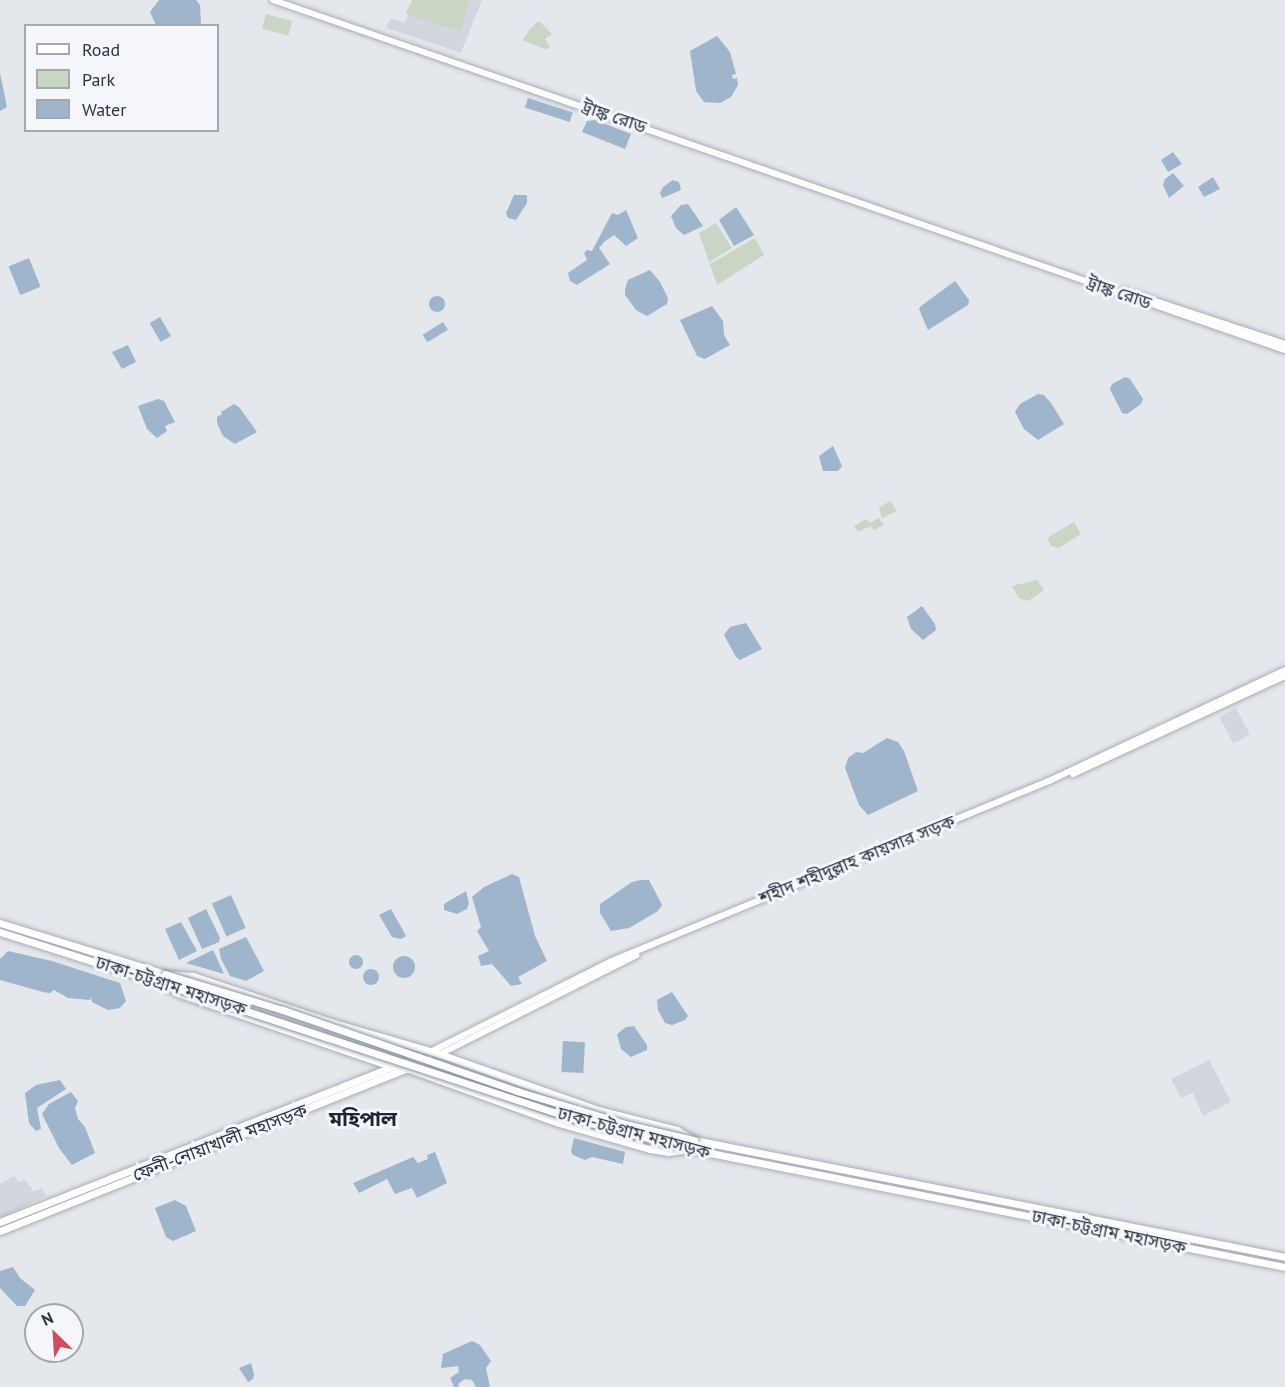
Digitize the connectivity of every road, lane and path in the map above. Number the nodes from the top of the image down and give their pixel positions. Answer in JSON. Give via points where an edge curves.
{"nodes":[{"id":1,"x":273,"y":0,"type":"edge"},
{"id":2,"x":954,"y":235,"type":"junction"},
{"id":3,"x":1285,"y":344,"type":"edge"},
{"id":4,"x":1285,"y":350,"type":"edge"},
{"id":5,"x":1285,"y":670,"type":"edge"},
{"id":6,"x":1285,"y":676,"type":"edge"},
{"id":7,"x":0,"y":923,"type":"edge"},
{"id":8,"x":0,"y":932,"type":"edge"},
{"id":9,"x":165,"y":974,"type":"junction"},
{"id":10,"x":161,"y":982,"type":"junction"},
{"id":11,"x":430,"y":1052,"type":"junction"},
{"id":12,"x":440,"y":1054,"type":"junction"},
{"id":13,"x":395,"y":1065,"type":"junction"},
{"id":14,"x":409,"y":1069,"type":"junction"},
{"id":15,"x":694,"y":1140,"type":"junction"},
{"id":16,"x":690,"y":1149,"type":"junction"},
{"id":17,"x":0,"y":1222,"type":"edge"},
{"id":18,"x":0,"y":1231,"type":"edge"},
{"id":19,"x":1285,"y":1257,"type":"edge"},
{"id":20,"x":1285,"y":1267,"type":"edge"}],
"edges":[{"from":1,"to":2,"type":"main road","name":"ট্রাঙ্ক রোড"},
{"from":2,"to":3,"type":"main road","name":"ট্রাঙ্ক রোড"},
{"from":2,"to":4,"type":"main road","name":"ট্রাঙ্ক রোড"},
{"from":5,"to":11,"type":"main road","name":"শহীদ শহীদুল্লাহ কায়সার সড়ক","via":[[1049,781],[612,961]]},
{"from":6,"to":12,"type":"main road","name":"শহীদ শহীদুল্লাহ কায়সার সড়ক","via":[[1050,785],[614,965]]},
{"from":7,"to":9,"type":"highway","name":"ঢাকা-চট্টগ্রাম মহাসড়ক"},
{"from":8,"to":10,"type":"highway","name":"ঢাকা-চট্টগ্রাম মহাসড়ক"},
{"from":9,"to":11,"type":"highway","via":[[193,976]]},
{"from":9,"to":15,"type":"highway","name":"ঢাকা-চট্টগ্রাম মহাসড়ক","bridge":true,"via":[[283,1010],[517,1091]]},
{"from":10,"to":13,"type":"highway","via":[[187,997]]},
{"from":10,"to":16,"type":"highway","name":"ঢাকা-চট্টগ্রাম মহাসড়ক","bridge":true,"via":[[575,1119]]},
{"from":11,"to":12,"type":"highway"},
{"from":11,"to":13,"type":"highway","name":"ফেনী-নোয়াখালী মহাসড়ক"},
{"from":12,"to":14,"type":"highway","name":"ফেনী-নোয়াখালী মহাসড়ক"},
{"from":12,"to":15,"type":"highway","via":[[559,1098],[677,1131]]},
{"from":13,"to":14,"type":"highway"},
{"from":13,"to":17,"type":"highway","name":"ফেনী-নোয়াখালী মহাসড়ক"},
{"from":14,"to":16,"type":"highway","via":[[599,1135],[668,1152]]},
{"from":14,"to":18,"type":"highway","name":"ফেনী-নোয়াখালী মহাসড়ক"},
{"from":15,"to":19,"type":"highway","name":"ঢাকা-চট্টগ্রাম মহাসড়ক"},
{"from":16,"to":20,"type":"highway","name":"ঢাকা-চট্টগ্রাম মহাসড়ক"}]}
